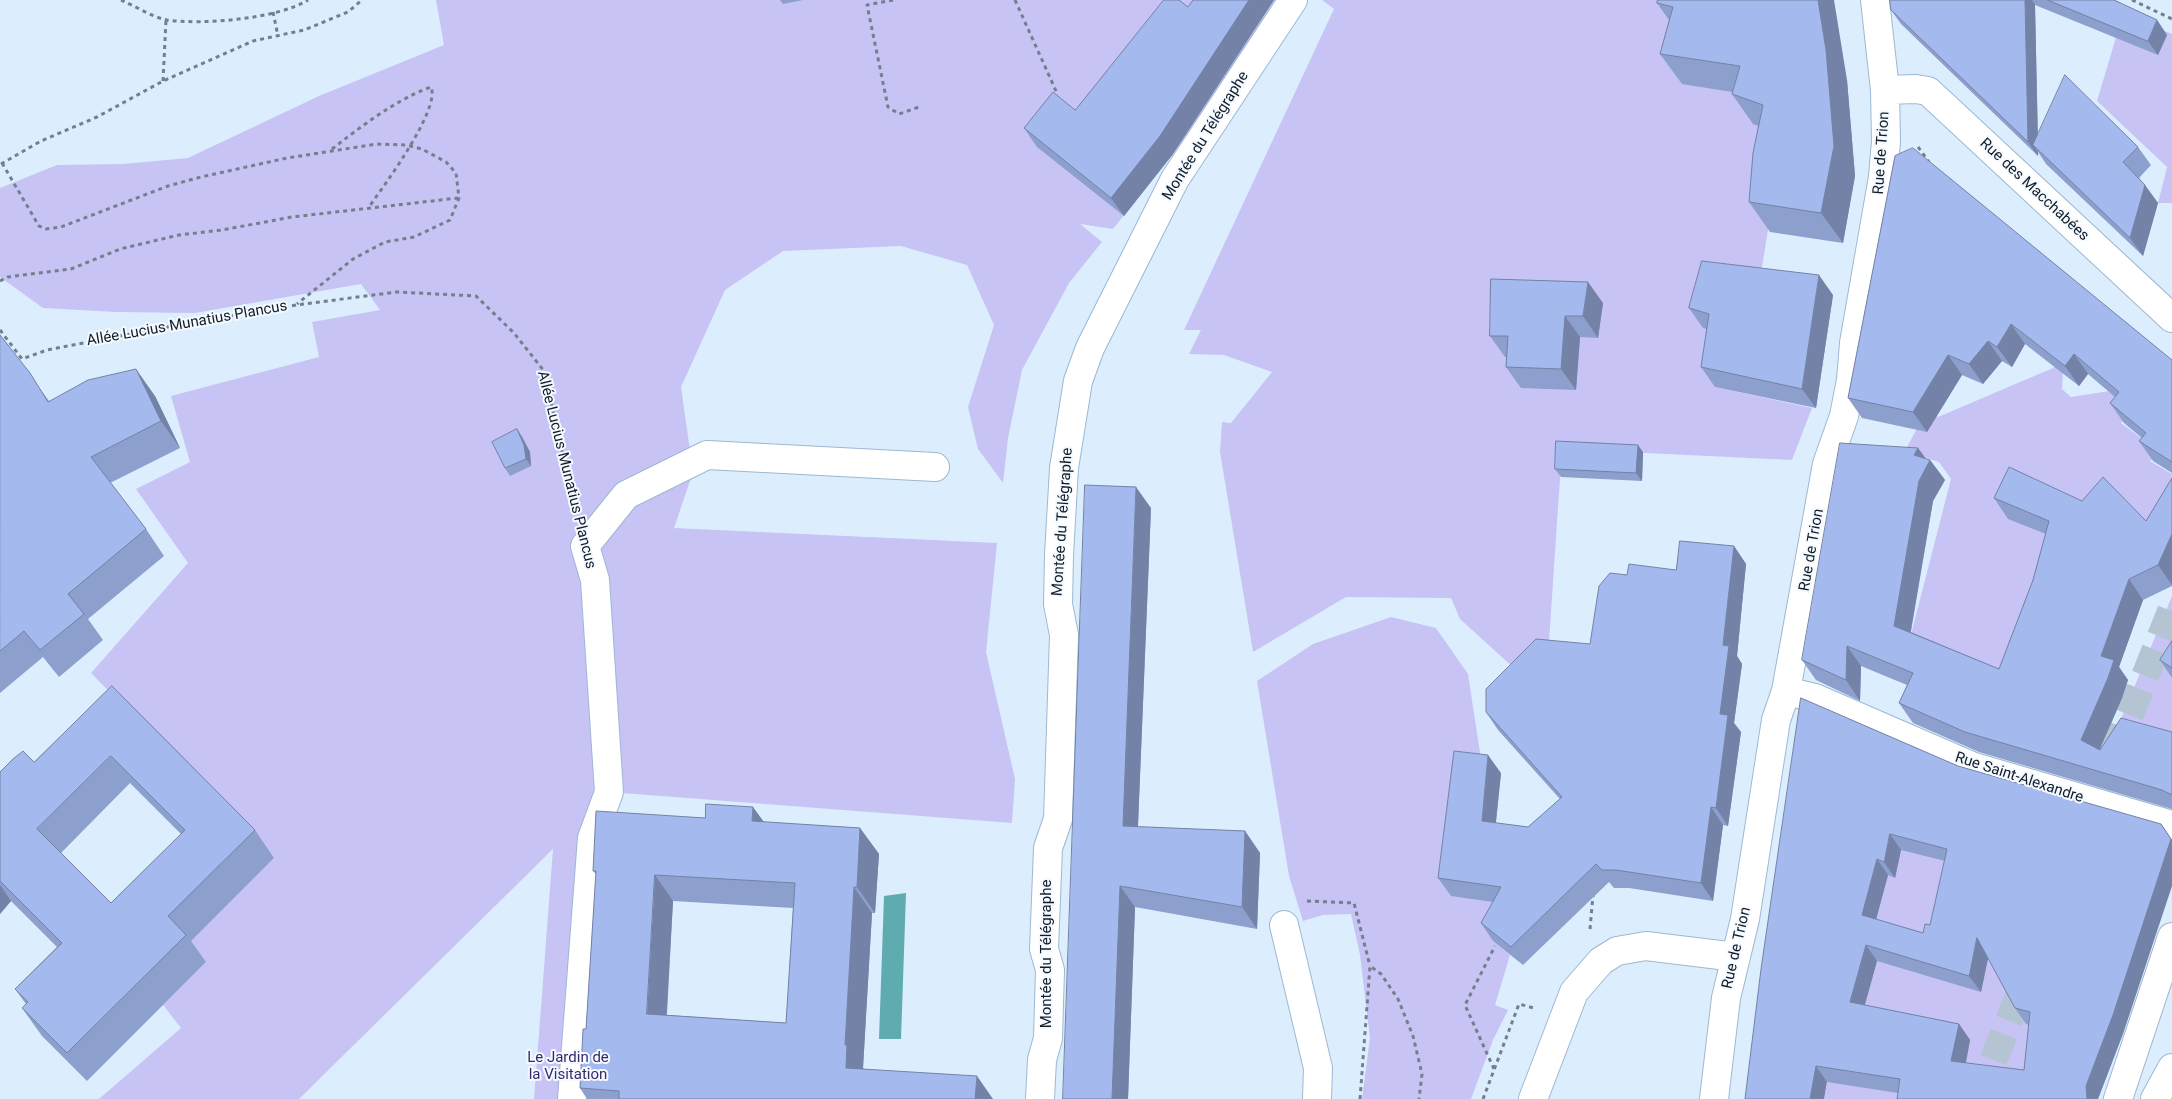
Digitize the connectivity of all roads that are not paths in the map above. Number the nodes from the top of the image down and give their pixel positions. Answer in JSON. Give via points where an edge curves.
{"nodes":[{"id":1,"x":1293,"y":0,"type":"edge"},
{"id":2,"x":1875,"y":0,"type":"edge"},
{"id":3,"x":1885,"y":90,"type":"junction"},
{"id":4,"x":2172,"y":318,"type":"edge"},
{"id":5,"x":935,"y":467,"type":"dead end"},
{"id":6,"x":1786,"y":692,"type":"junction"},
{"id":7,"x":2172,"y":825,"type":"edge"},
{"id":8,"x":1284,"y":925,"type":"road end"},
{"id":9,"x":2172,"y":937,"type":"edge"},
{"id":10,"x":1736,"y":957,"type":"junction"},
{"id":11,"x":2172,"y":1068,"type":"edge"},
{"id":12,"x":572,"y":1099,"type":"edge"},
{"id":13,"x":1040,"y":1099,"type":"edge"},
{"id":14,"x":1317,"y":1099,"type":"edge"},
{"id":15,"x":1533,"y":1099,"type":"edge"},
{"id":16,"x":1714,"y":1099,"type":"edge"},
{"id":17,"x":2118,"y":1099,"type":"edge"},
{"id":18,"x":2155,"y":1099,"type":"edge"}],
"edges":[{"from":1,"to":13,"type":"street","name":"Montée du Télégraphe","via":[[1176,179],[1090,348],[1078,380],[1064,468],[1059,555],[1058,604],[1064,635],[1059,800],[1058,819],[1048,848],[1044,949],[1050,970],[1048,1038],[1042,1060]]},
{"from":2,"to":3,"type":"street","name":"Rue de Trion"},
{"from":3,"to":4,"type":"street","name":"Rue des Macchabées","via":[[1928,91]]},
{"from":3,"to":6,"type":"street","name":"Rue de Trion","via":[[1883,177],[1854,342],[1851,380],[1844,416],[1827,464]]},
{"from":5,"to":12,"type":"street","name":"Allée Lucius Munatius Plancus","via":[[707,454],[626,495],[585,546],[595,580],[609,792],[592,838]]},
{"from":6,"to":7,"type":"street","name":"Rue Saint-Alexandre","via":[[1815,698],[1974,767]]},
{"from":6,"to":10,"type":"street","name":"Rue de Trion","via":[[1776,720],[1745,919]]},
{"from":8,"to":14,"type":"street","via":[[1318,1068]]},
{"from":9,"to":17,"type":"street"},
{"from":10,"to":15,"type":"street","via":[[1646,946],[1617,951],[1600,961],[1574,992]]},
{"from":10,"to":16,"type":"street","name":"Rue de Trion","via":[[1726,998]]},
{"from":11,"to":18,"type":"street"}]}
